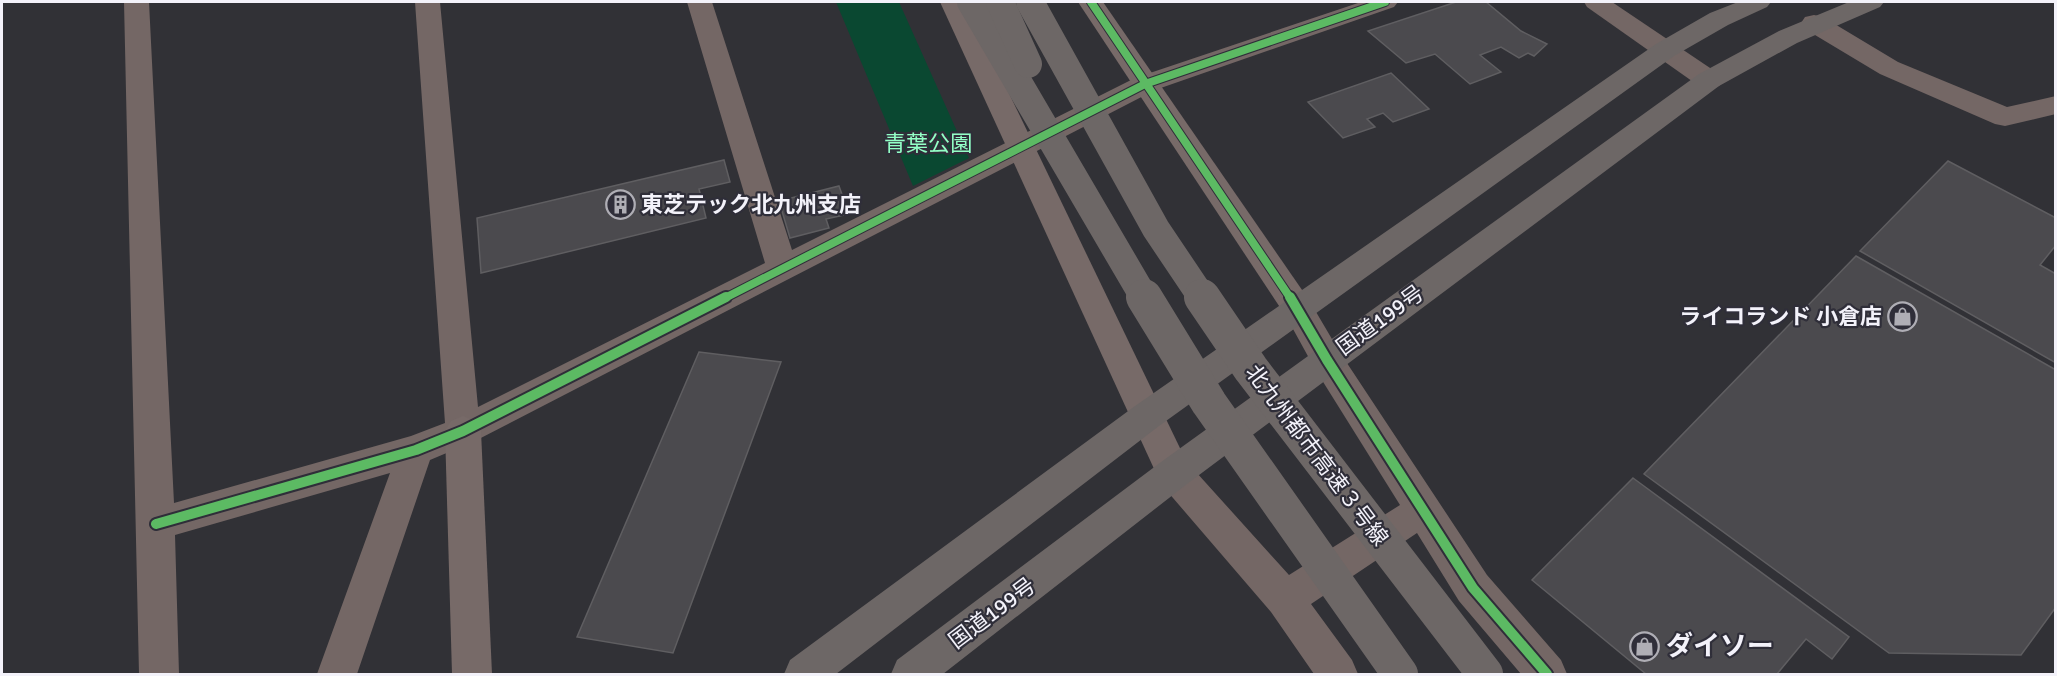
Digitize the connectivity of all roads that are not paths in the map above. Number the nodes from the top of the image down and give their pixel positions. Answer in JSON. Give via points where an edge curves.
{"nodes":[{"id":1,"x":136,"y":2,"type":"edge"},
{"id":2,"x":428,"y":2,"type":"edge"},
{"id":3,"x":699,"y":2,"type":"edge"},
{"id":4,"x":952,"y":2,"type":"edge"},
{"id":5,"x":971,"y":2,"type":"edge"},
{"id":6,"x":1000,"y":2,"type":"edge"},
{"id":7,"x":1030,"y":2,"type":"edge"},
{"id":8,"x":1048,"y":2,"type":"edge"},
{"id":9,"x":1091,"y":2,"type":"edge"},
{"id":10,"x":1385,"y":2,"type":"edge"},
{"id":11,"x":1596,"y":2,"type":"edge"},
{"id":12,"x":1758,"y":2,"type":"edge"},
{"id":13,"x":1871,"y":2,"type":"edge"},
{"id":14,"x":1325,"y":10,"type":"edge"},
{"id":15,"x":1814,"y":23,"type":"junction"},
{"id":16,"x":1665,"y":50,"type":"junction"},
{"id":17,"x":1708,"y":80,"type":"junction"},
{"id":18,"x":1144,"y":84,"type":"junction"},
{"id":19,"x":2055,"y":105,"type":"edge"},
{"id":20,"x":1021,"y":149,"type":"junction"},
{"id":21,"x":1156,"y":229,"type":"junction"},
{"id":22,"x":1110,"y":243,"type":"junction"},
{"id":23,"x":783,"y":270,"type":"junction"},
{"id":24,"x":1298,"y":309,"type":"junction"},
{"id":25,"x":1327,"y":360,"type":"junction"},
{"id":26,"x":1148,"y":416,"type":"junction"},
{"id":27,"x":463,"y":432,"type":"junction"},
{"id":28,"x":416,"y":450,"type":"junction"},
{"id":29,"x":1174,"y":473,"type":"junction"},
{"id":30,"x":1424,"y":510,"type":"junction"},
{"id":31,"x":156,"y":524,"type":"junction"},
{"id":32,"x":1285,"y":598,"type":"junction"},
{"id":33,"x":159,"y":675,"type":"edge"},
{"id":34,"x":337,"y":675,"type":"edge"},
{"id":35,"x":472,"y":675,"type":"edge"},
{"id":36,"x":804,"y":675,"type":"edge"},
{"id":37,"x":911,"y":675,"type":"edge"},
{"id":38,"x":1338,"y":675,"type":"edge"},
{"id":39,"x":1400,"y":675,"type":"edge"},
{"id":40,"x":1485,"y":675,"type":"edge"},
{"id":41,"x":1547,"y":675,"type":"edge"}],
"edges":[{"from":1,"to":31,"type":"street"},
{"from":2,"to":27,"type":"street"},
{"from":3,"to":23,"type":"street"},
{"from":4,"to":20,"type":"street"},
{"from":5,"to":22,"type":"highway","bridge":true},
{"from":6,"to":22,"type":"highway","bridge":true},
{"from":7,"to":21,"type":"highway","bridge":true},
{"from":8,"to":21,"type":"highway","bridge":true},
{"from":9,"to":18,"type":"street"},
{"from":10,"to":14,"type":"street"},
{"from":11,"to":16,"type":"street"},
{"from":12,"to":16,"type":"highway"},
{"from":13,"to":15,"type":"highway","name":"国道199号"},
{"from":14,"to":18,"type":"street"},
{"from":15,"to":17,"type":"highway","name":"国道199号"},
{"from":15,"to":19,"type":"street","via":[[1888,68],[2005,117]]},
{"from":16,"to":17,"type":"street"},
{"from":16,"to":24,"type":"highway"},
{"from":17,"to":25,"type":"highway","name":"国道199号"},
{"from":18,"to":20,"type":"street"},
{"from":18,"to":24,"type":"street"},
{"from":20,"to":23,"type":"street"},
{"from":20,"to":26,"type":"street"},
{"from":21,"to":40,"type":"highway","name":"北九州都市高速３号線","bridge":true,"via":[[1251,369]]},
{"from":22,"to":39,"type":"highway","bridge":true,"via":[[1209,403]]},
{"from":23,"to":27,"type":"street"},
{"from":24,"to":25,"type":"street"},
{"from":24,"to":26,"type":"highway"},
{"from":25,"to":29,"type":"highway","name":"国道199号"},
{"from":25,"to":30,"type":"street"},
{"from":26,"to":29,"type":"street"},
{"from":26,"to":36,"type":"highway"},
{"from":27,"to":28,"type":"street"},
{"from":27,"to":35,"type":"street"},
{"from":28,"to":31,"type":"street"},
{"from":28,"to":34,"type":"street"},
{"from":29,"to":32,"type":"street"},
{"from":29,"to":37,"type":"highway","name":"国道199号"},
{"from":30,"to":32,"type":"street"},
{"from":30,"to":41,"type":"street","via":[[1473,588]]},
{"from":31,"to":33,"type":"street"},
{"from":32,"to":38,"type":"street"}]}
